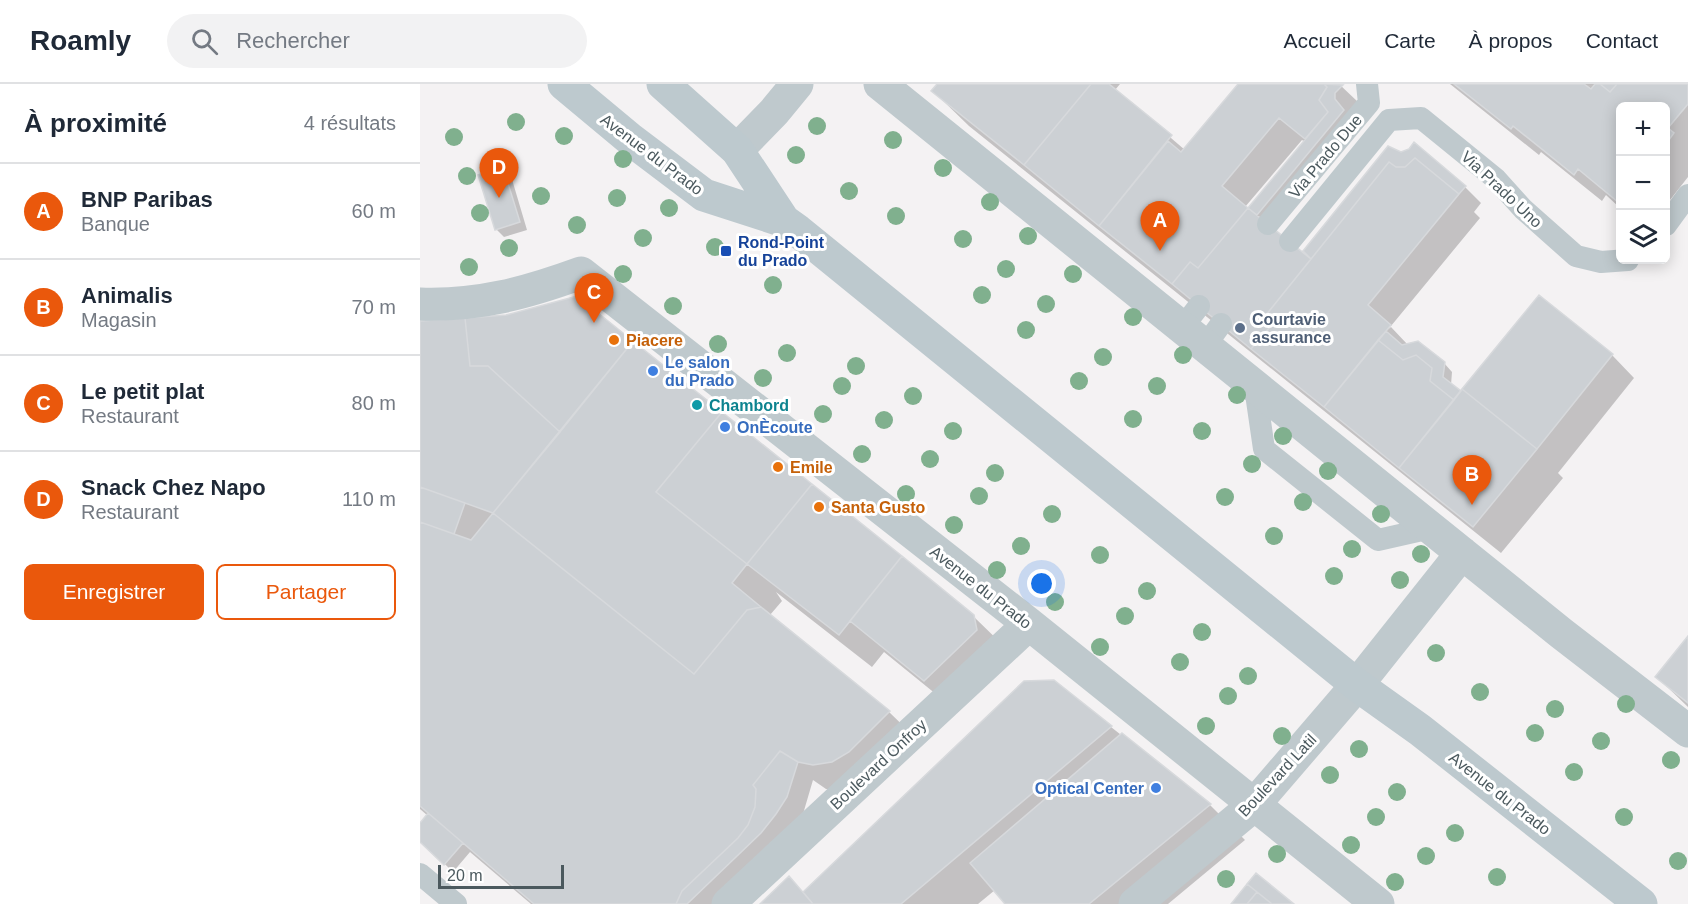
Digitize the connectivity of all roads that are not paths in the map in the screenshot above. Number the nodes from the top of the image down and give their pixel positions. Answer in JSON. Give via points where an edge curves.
{"nodes":[{"id":1,"x":564,"y":84,"type":"edge"},
{"id":2,"x":663,"y":84,"type":"edge"},
{"id":3,"x":796,"y":84,"type":"edge"},
{"id":4,"x":880,"y":84,"type":"edge"},
{"id":5,"x":1368,"y":93,"type":"edge"},
{"id":6,"x":1389,"y":120,"type":"junction"},
{"id":7,"x":736,"y":150,"type":"junction"},
{"id":8,"x":1688,"y":195,"type":"edge"},
{"id":9,"x":1670,"y":218,"type":"edge"},
{"id":10,"x":784,"y":221,"type":"junction"},
{"id":11,"x":1268,"y":225,"type":"dead end"},
{"id":12,"x":1290,"y":241,"type":"dead end"},
{"id":13,"x":1616,"y":261,"type":"edge"},
{"id":14,"x":420,"y":304,"type":"edge"},
{"id":15,"x":1256,"y":387,"type":"junction"},
{"id":16,"x":1431,"y":528,"type":"junction"},
{"id":17,"x":1462,"y":553,"type":"junction"},
{"id":18,"x":1029,"y":624,"type":"junction"},
{"id":19,"x":1357,"y":686,"type":"junction"},
{"id":20,"x":1688,"y":731,"type":"edge"},
{"id":21,"x":1253,"y":806,"type":"junction"},
{"id":22,"x":420,"y":874,"type":"edge"},
{"id":23,"x":456,"y":904,"type":"edge"},
{"id":24,"x":728,"y":904,"type":"edge"},
{"id":25,"x":1135,"y":904,"type":"edge"},
{"id":26,"x":1378,"y":904,"type":"edge"},
{"id":27,"x":1641,"y":904,"type":"edge"}],
"edges":[{"from":1,"to":10,"type":"main road","name":"Avenue du Prado","via":[[704,195]]},
{"from":2,"to":7,"type":"main road","name":"Avenue du Prado"},
{"from":3,"to":7,"type":"street"},
{"from":4,"to":15,"type":"street","via":[[1202,326]]},
{"from":5,"to":6,"type":"lane"},
{"from":5,"to":11,"type":"lane","name":"Via Prado Due"},
{"from":6,"to":12,"type":"lane"},
{"from":6,"to":13,"type":"lane","name":"Via Prado Uno","via":[[1421,118],[1496,179],[1523,209],[1576,255],[1601,262]]},
{"from":7,"to":10,"type":"main road","name":"Avenue du Prado"},
{"from":8,"to":9,"type":"lane"},
{"from":10,"to":19,"type":"main road","name":"Avenue du Prado"},
{"from":14,"to":18,"type":"street","name":"Avenue du Prado","via":[[460,305],[497,299],[581,273]]},
{"from":15,"to":16,"type":"street"},
{"from":15,"to":16,"type":"lane","via":[[1264,449],[1378,540]]},
{"from":16,"to":17,"type":"street"},
{"from":17,"to":19,"type":"street"},
{"from":17,"to":20,"type":"street"},
{"from":18,"to":21,"type":"street","name":"Avenue du Prado"},
{"from":18,"to":24,"type":"street","name":"Boulevard Onfroy"},
{"from":19,"to":21,"type":"street","name":"Boulevard Latil"},
{"from":19,"to":27,"type":"main road","name":"Avenue du Prado","via":[[1420,730]]},
{"from":21,"to":25,"type":"street","name":"Boulevard Latil"},
{"from":21,"to":26,"type":"street","name":"Avenue du Prado"},
{"from":22,"to":23,"type":"lane"}]}
